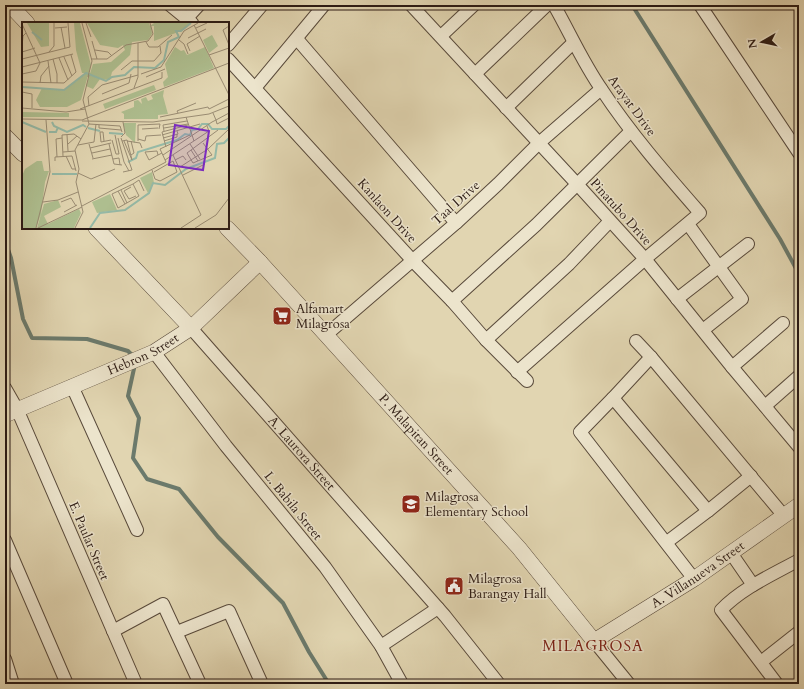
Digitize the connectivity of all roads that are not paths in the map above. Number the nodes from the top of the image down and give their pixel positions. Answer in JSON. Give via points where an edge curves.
{"nodes":[{"id":1,"x":10,"y":5,"type":"edge"},
{"id":2,"x":170,"y":5,"type":"edge"},
{"id":3,"x":199,"y":5,"type":"edge"},
{"id":4,"x":262,"y":5,"type":"edge"},
{"id":5,"x":324,"y":5,"type":"edge"},
{"id":6,"x":411,"y":5,"type":"edge"},
{"id":7,"x":474,"y":5,"type":"edge"},
{"id":8,"x":547,"y":5,"type":"edge"},
{"id":9,"x":554,"y":5,"type":"edge"},
{"id":10,"x":700,"y":5,"type":"edge"},
{"id":11,"x":190,"y":21,"type":"edge"},
{"id":12,"x":26,"y":22,"type":"edge"},
{"id":13,"x":441,"y":36,"type":"junction"},
{"id":14,"x":297,"y":39,"type":"junction"},
{"id":15,"x":573,"y":42,"type":"junction"},
{"id":16,"x":229,"y":44,"type":"edge"},
{"id":17,"x":229,"y":60,"type":"edge"},
{"id":18,"x":476,"y":74,"type":"junction"},
{"id":19,"x":255,"y":88,"type":"junction"},
{"id":20,"x":601,"y":89,"type":"junction"},
{"id":21,"x":506,"y":108,"type":"junction"},
{"id":22,"x":631,"y":131,"type":"junction"},
{"id":23,"x":5,"y":136,"type":"edge"},
{"id":24,"x":538,"y":143,"type":"junction"},
{"id":25,"x":22,"y":153,"type":"edge"},
{"id":26,"x":799,"y":153,"type":"edge"},
{"id":27,"x":577,"y":184,"type":"junction"},
{"id":28,"x":610,"y":221,"type":"junction"},
{"id":29,"x":456,"y":223,"type":"junction"},
{"id":30,"x":688,"y":224,"type":"junction"},
{"id":31,"x":97,"y":229,"type":"edge"},
{"id":32,"x":228,"y":229,"type":"edge"},
{"id":33,"x":748,"y":244,"type":"dead end"},
{"id":34,"x":645,"y":259,"type":"junction"},
{"id":35,"x":413,"y":261,"type":"junction"},
{"id":36,"x":260,"y":262,"type":"junction"},
{"id":37,"x":719,"y":267,"type":"junction"},
{"id":38,"x":677,"y":298,"type":"junction"},
{"id":39,"x":452,"y":301,"type":"junction"},
{"id":40,"x":782,"y":323,"type":"dead end"},
{"id":41,"x":191,"y":328,"type":"junction"},
{"id":42,"x":703,"y":330,"type":"junction"},
{"id":43,"x":326,"y":335,"type":"junction"},
{"id":44,"x":486,"y":340,"type":"junction"},
{"id":45,"x":636,"y":342,"type":"dead end"},
{"id":46,"x":148,"y":355,"type":"junction"},
{"id":47,"x":651,"y":357,"type":"junction"},
{"id":48,"x":732,"y":366,"type":"junction"},
{"id":49,"x":517,"y":372,"type":"junction"},
{"id":50,"x":799,"y":376,"type":"edge"},
{"id":51,"x":527,"y":381,"type":"dead end"},
{"id":52,"x":72,"y":386,"type":"junction"},
{"id":53,"x":5,"y":388,"type":"edge"},
{"id":54,"x":613,"y":398,"type":"junction"},
{"id":55,"x":764,"y":406,"type":"junction"},
{"id":56,"x":11,"y":412,"type":"edge"},
{"id":57,"x":797,"y":441,"type":"edge"},
{"id":58,"x":751,"y":476,"type":"junction"},
{"id":59,"x":799,"y":505,"type":"edge"},
{"id":60,"x":708,"y":511,"type":"junction"},
{"id":61,"x":784,"y":516,"type":"junction"},
{"id":62,"x":137,"y":530,"type":"dead end"},
{"id":63,"x":5,"y":540,"type":"edge"},
{"id":64,"x":667,"y":542,"type":"junction"},
{"id":65,"x":731,"y":553,"type":"junction"},
{"id":66,"x":799,"y":560,"type":"edge"},
{"id":67,"x":694,"y":579,"type":"junction"},
{"id":68,"x":753,"y":585,"type":"junction"},
{"id":69,"x":438,"y":608,"type":"junction"},
{"id":70,"x":113,"y":631,"type":"junction"},
{"id":71,"x":177,"y":632,"type":"junction"},
{"id":72,"x":799,"y":632,"type":"edge"},
{"id":73,"x":594,"y":641,"type":"junction"},
{"id":74,"x":381,"y":646,"type":"junction"},
{"id":75,"x":5,"y":658,"type":"edge"},
{"id":76,"x":761,"y":662,"type":"junction"},
{"id":77,"x":14,"y":684,"type":"edge"},
{"id":78,"x":67,"y":684,"type":"edge"},
{"id":79,"x":136,"y":684,"type":"edge"},
{"id":80,"x":200,"y":684,"type":"edge"},
{"id":81,"x":262,"y":684,"type":"edge"},
{"id":82,"x":402,"y":684,"type":"edge"},
{"id":83,"x":499,"y":684,"type":"edge"},
{"id":84,"x":629,"y":684,"type":"edge"},
{"id":85,"x":778,"y":684,"type":"edge"}],
"edges":[{"from":1,"to":12,"type":"street"},
{"from":2,"to":11,"type":"street"},
{"from":3,"to":11,"type":"street"},
{"from":4,"to":16,"type":"street"},
{"from":5,"to":14,"type":"street"},
{"from":6,"to":13,"type":"street","name":"Pinatubo Drive"},
{"from":7,"to":13,"type":"street"},
{"from":8,"to":18,"type":"street"},
{"from":9,"to":15,"type":"street","name":"Arayat Drive"},
{"from":10,"to":26,"type":"street"},
{"from":13,"to":18,"type":"street","name":"Pinatubo Drive"},
{"from":14,"to":19,"type":"street"},
{"from":14,"to":29,"type":"street"},
{"from":15,"to":20,"type":"street","name":"Arayat Drive"},
{"from":15,"to":21,"type":"street"},
{"from":17,"to":19,"type":"street","name":"Kanlaon Drive"},
{"from":18,"to":21,"type":"street","name":"Pinatubo Drive"},
{"from":19,"to":35,"type":"street","name":"Kanlaon Drive"},
{"from":20,"to":22,"type":"street","name":"Arayat Drive"},
{"from":20,"to":24,"type":"street","name":"Taal Drive"},
{"from":21,"to":24,"type":"street","name":"Pinatubo Drive"},
{"from":22,"to":27,"type":"street"},
{"from":22,"to":30,"type":"street","name":"Arayat Drive","via":[[700,214]]},
{"from":23,"to":25,"type":"street"},
{"from":24,"to":27,"type":"street","name":"Pinatubo Drive"},
{"from":24,"to":29,"type":"street","name":"Taal Drive"},
{"from":27,"to":28,"type":"street","name":"Pinatubo Drive"},
{"from":27,"to":39,"type":"street"},
{"from":28,"to":34,"type":"street","name":"Pinatubo Drive"},
{"from":28,"to":44,"type":"street","via":[[569,264]]},
{"from":29,"to":35,"type":"street","name":"Taal Drive"},
{"from":30,"to":34,"type":"street"},
{"from":30,"to":37,"type":"street"},
{"from":31,"to":41,"type":"street","name":"A. Laurora Street"},
{"from":32,"to":36,"type":"street","name":"P. Malapitan Street"},
{"from":33,"to":37,"type":"street"},
{"from":34,"to":38,"type":"street","name":"Pinatubo Drive"},
{"from":34,"to":49,"type":"street"},
{"from":35,"to":39,"type":"street","name":"Kanlaon Drive"},
{"from":35,"to":43,"type":"street","name":"Taal Drive"},
{"from":36,"to":41,"type":"street","name":"Hebron Street"},
{"from":36,"to":43,"type":"street","name":"P. Malapitan Street"},
{"from":37,"to":38,"type":"street"},
{"from":37,"to":42,"type":"street","via":[[742,298]]},
{"from":38,"to":42,"type":"street","name":"Pinatubo Drive"},
{"from":39,"to":44,"type":"street","name":"Kanlaon Drive"},
{"from":40,"to":48,"type":"street"},
{"from":41,"to":46,"type":"street","name":"Hebron Street"},
{"from":41,"to":69,"type":"street","name":"A. Laurora Street"},
{"from":42,"to":48,"type":"street","name":"Pinatubo Drive"},
{"from":43,"to":73,"type":"street","name":"P. Malapitan Street","via":[[519,548]]},
{"from":44,"to":49,"type":"street","name":"Kanlaon Drive"},
{"from":45,"to":47,"type":"street"},
{"from":46,"to":52,"type":"street","name":"Hebron Street"},
{"from":46,"to":74,"type":"street","name":"L. Babila Street","via":[[325,567]]},
{"from":47,"to":54,"type":"street"},
{"from":47,"to":58,"type":"street"},
{"from":48,"to":55,"type":"street","name":"Pinatubo Drive"},
{"from":49,"to":51,"type":"street","name":"Kanlaon Drive"},
{"from":50,"to":55,"type":"street"},
{"from":52,"to":56,"type":"street","name":"Hebron Street"},
{"from":52,"to":62,"type":"street"},
{"from":53,"to":56,"type":"street","name":"E. Paular Street"},
{"from":54,"to":60,"type":"street"},
{"from":54,"to":64,"type":"street","via":[[580,432]]},
{"from":55,"to":57,"type":"street","name":"Pinatubo Drive"},
{"from":56,"to":70,"type":"street","name":"E. Paular Street"},
{"from":58,"to":60,"type":"street"},
{"from":58,"to":61,"type":"street"},
{"from":59,"to":61,"type":"street","name":"A. Villanueva Street"},
{"from":60,"to":64,"type":"street"},
{"from":61,"to":65,"type":"street","name":"A. Villanueva Street"},
{"from":63,"to":78,"type":"street"},
{"from":64,"to":67,"type":"street"},
{"from":65,"to":67,"type":"street","name":"A. Villanueva Street"},
{"from":65,"to":68,"type":"street"},
{"from":66,"to":68,"type":"street"},
{"from":67,"to":73,"type":"street","name":"A. Villanueva Street"},
{"from":68,"to":76,"type":"street","via":[[721,610]]},
{"from":69,"to":74,"type":"street"},
{"from":69,"to":83,"type":"street","name":"A. Laurora Street"},
{"from":70,"to":71,"type":"street","via":[[163,604]]},
{"from":70,"to":79,"type":"street","name":"E. Paular Street"},
{"from":71,"to":80,"type":"street"},
{"from":71,"to":81,"type":"street","via":[[229,612]]},
{"from":72,"to":76,"type":"street"},
{"from":73,"to":84,"type":"street","name":"P. Malapitan Street"},
{"from":74,"to":82,"type":"street","name":"L. Babila Street"},
{"from":75,"to":77,"type":"street"},
{"from":76,"to":85,"type":"street"}]}
